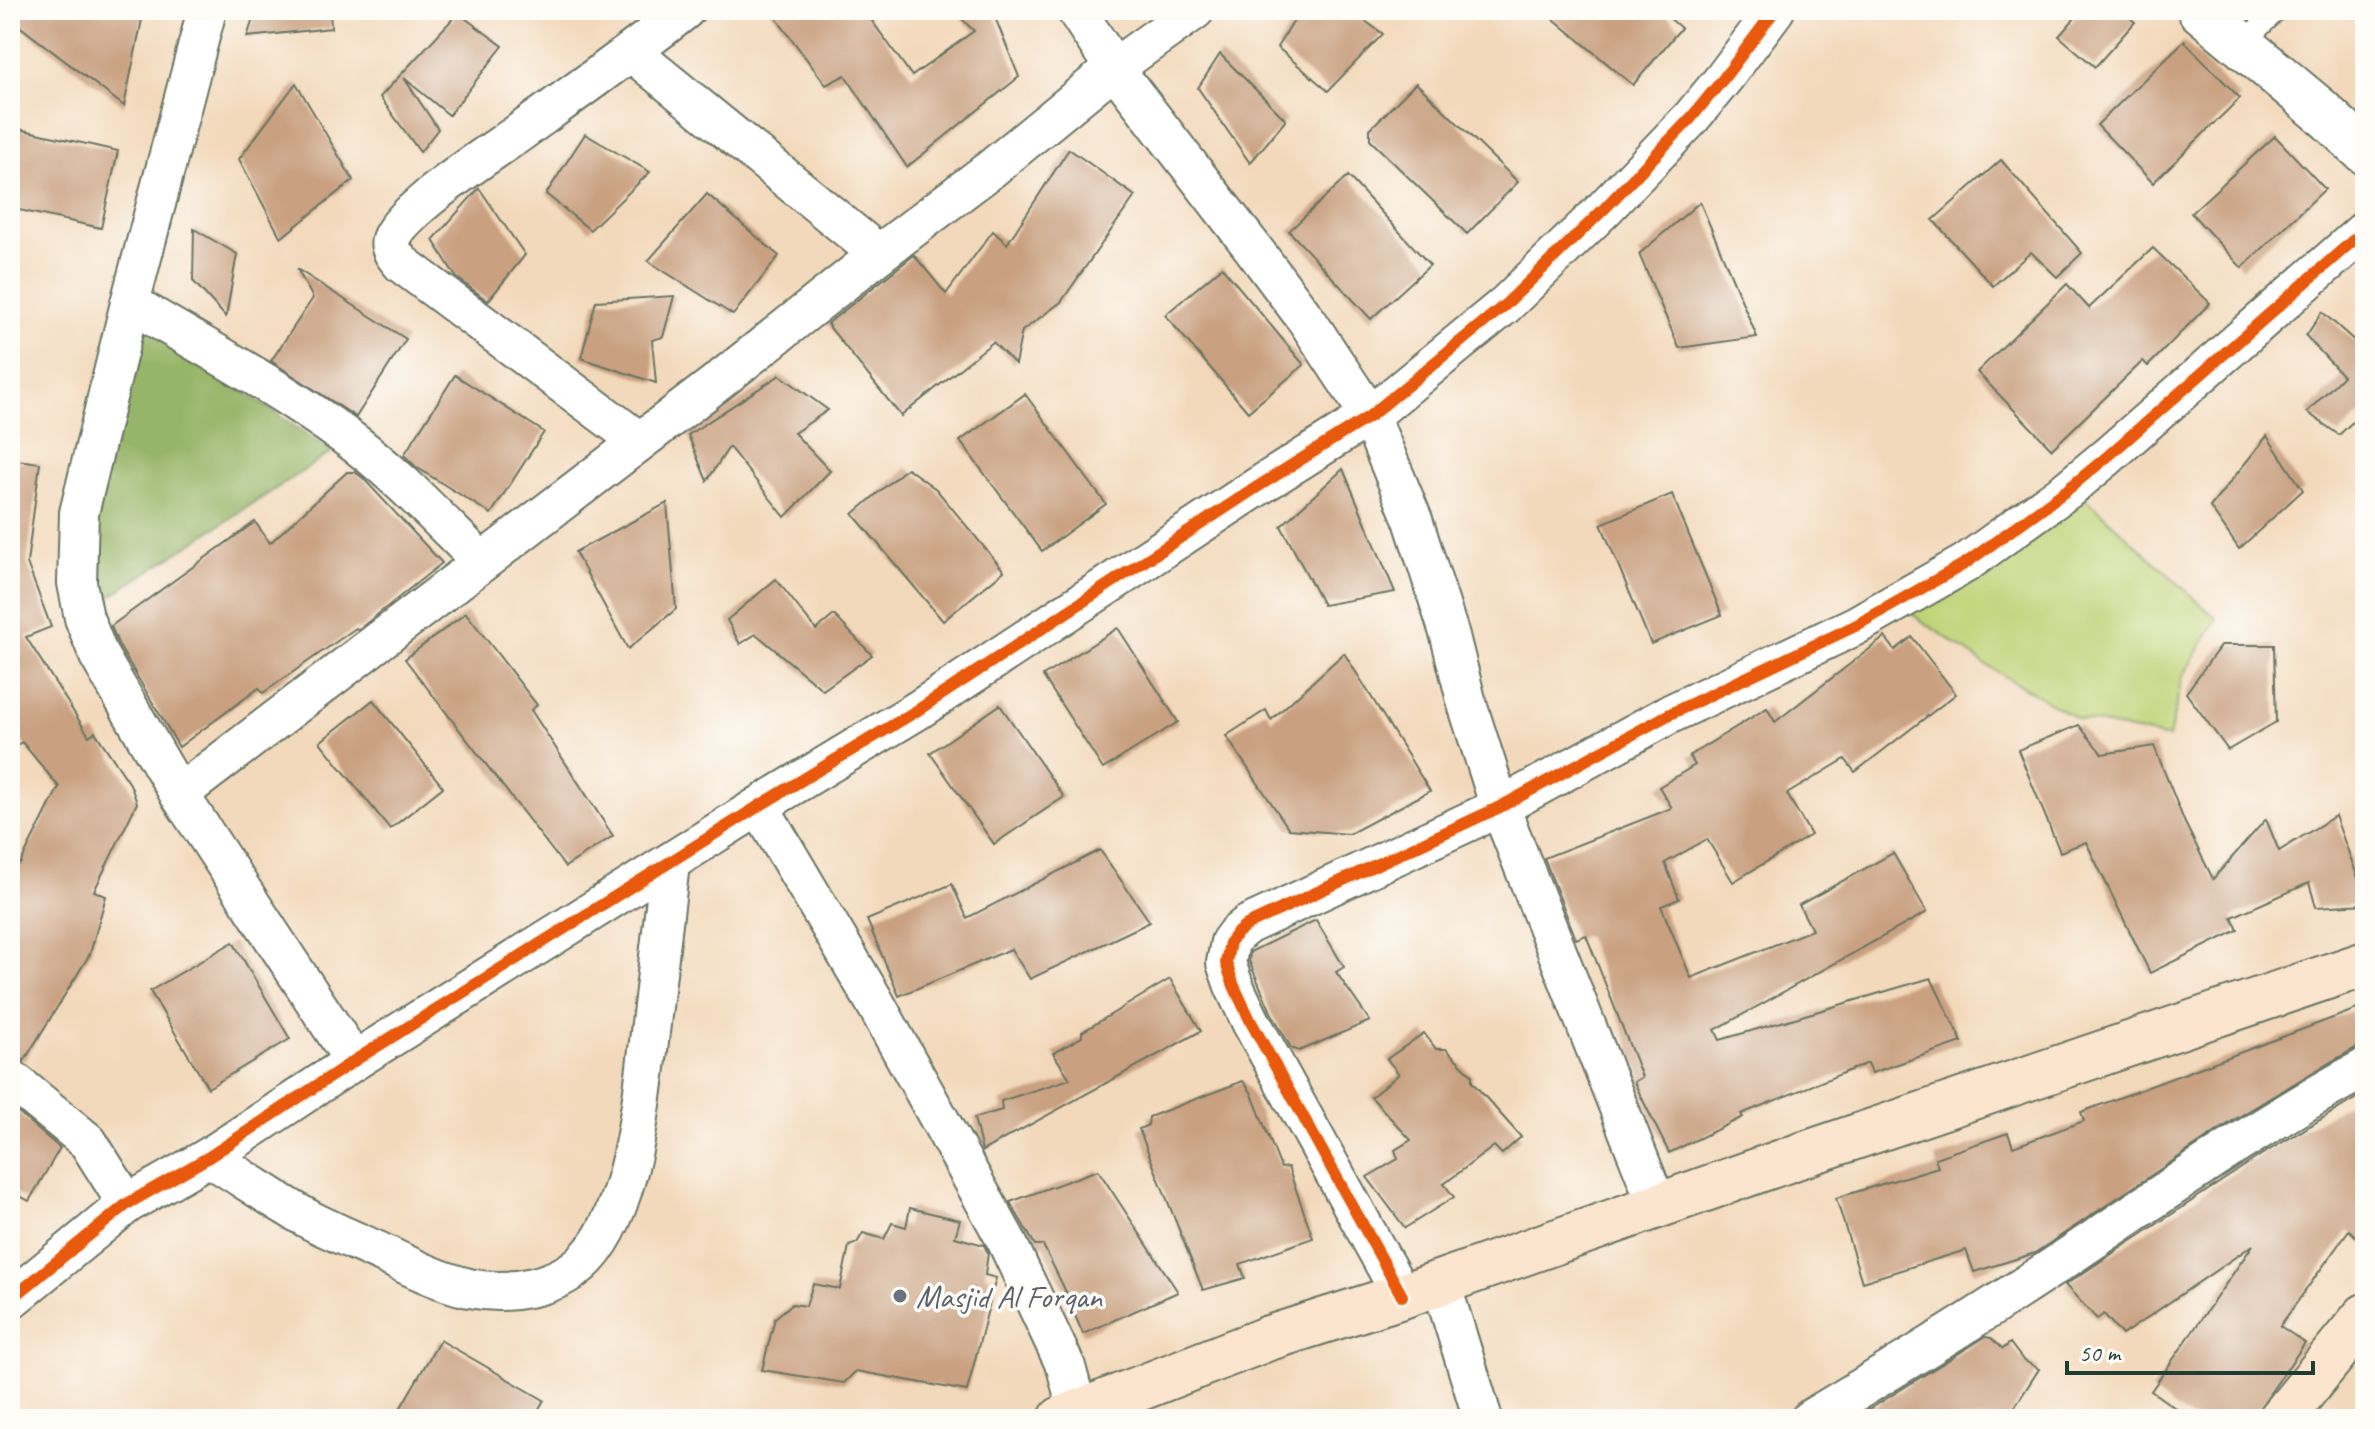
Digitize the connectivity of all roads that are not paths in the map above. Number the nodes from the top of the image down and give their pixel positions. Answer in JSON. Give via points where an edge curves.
{"nodes":[{"id":1,"x":207,"y":10,"type":"edge"},
{"id":2,"x":685,"y":10,"type":"edge"},
{"id":3,"x":1076,"y":10,"type":"edge"},
{"id":4,"x":1195,"y":10,"type":"edge"},
{"id":5,"x":1775,"y":10,"type":"edge"},
{"id":6,"x":2200,"y":10,"type":"edge"},
{"id":7,"x":2277,"y":10,"type":"edge"},
{"id":8,"x":2242,"y":44,"type":"junction"},
{"id":9,"x":631,"y":52,"type":"junction"},
{"id":10,"x":1114,"y":68,"type":"junction"},
{"id":11,"x":2365,"y":152,"type":"edge"},
{"id":12,"x":2365,"y":230,"type":"edge"},
{"id":13,"x":879,"y":254,"type":"junction"},
{"id":14,"x":130,"y":303,"type":"junction"},
{"id":15,"x":1370,"y":416,"type":"junction"},
{"id":16,"x":639,"y":441,"type":"junction"},
{"id":17,"x":481,"y":561,"type":"junction"},
{"id":18,"x":179,"y":794,"type":"junction"},
{"id":19,"x":759,"y":806,"type":"junction"},
{"id":20,"x":1500,"y":807,"type":"junction"},
{"id":21,"x":670,"y":864,"type":"junction"},
{"id":22,"x":2365,"y":964,"type":"edge"},
{"id":23,"x":354,"y":1061,"type":"junction"},
{"id":24,"x":2365,"y":1068,"type":"edge"},
{"id":25,"x":10,"y":1078,"type":"edge"},
{"id":26,"x":209,"y":1157,"type":"junction"},
{"id":27,"x":127,"y":1204,"type":"junction"},
{"id":28,"x":1658,"y":1207,"type":"junction"},
{"id":29,"x":1422,"y":1290,"type":"junction"},
{"id":30,"x":10,"y":1300,"type":"edge"},
{"id":31,"x":2365,"y":1316,"type":"edge"},
{"id":32,"x":1073,"y":1417,"type":"edge"},
{"id":33,"x":1483,"y":1419,"type":"edge"},
{"id":34,"x":1810,"y":1419,"type":"edge"},
{"id":35,"x":2281,"y":1419,"type":"edge"}],
"edges":[{"from":1,"to":14,"type":"street"},
{"from":2,"to":9,"type":"street"},
{"from":3,"to":10,"type":"street"},
{"from":4,"to":10,"type":"street"},
{"from":5,"to":15,"type":"street","via":[[1691,118],[1604,209],[1505,305]]},
{"from":6,"to":8,"type":"street"},
{"from":7,"to":8,"type":"lane"},
{"from":8,"to":11,"type":"street"},
{"from":9,"to":13,"type":"street"},
{"from":9,"to":16,"type":"street","via":[[450,181],[390,241],[402,264]]},
{"from":10,"to":13,"type":"street"},
{"from":10,"to":15,"type":"street","via":[[1271,272]]},
{"from":12,"to":20,"type":"street","via":[[2098,465],[1966,563],[1855,626],[1668,715]]},
{"from":13,"to":16,"type":"street"},
{"from":14,"to":17,"type":"street","via":[[347,437]]},
{"from":14,"to":18,"type":"street","via":[[79,513],[77,583],[99,656]]},
{"from":15,"to":19,"type":"street","via":[[930,702]]},
{"from":15,"to":20,"type":"street","via":[[1413,520]]},
{"from":16,"to":17,"type":"street"},
{"from":17,"to":18,"type":"street"},
{"from":18,"to":23,"type":"street"},
{"from":19,"to":21,"type":"street"},
{"from":19,"to":32,"type":"street","via":[[1006,1240],[1066,1367]]},
{"from":20,"to":28,"type":"street"},
{"from":20,"to":29,"type":"street","via":[[1247,925],[1230,942],[1226,963],[1251,1022]]},
{"from":21,"to":23,"type":"street"},
{"from":21,"to":26,"type":"street","via":[[644,1090],[627,1173],[606,1233],[574,1271],[556,1281],[505,1290],[470,1288],[427,1275],[311,1220]]},
{"from":22,"to":28,"type":"main road"},
{"from":23,"to":26,"type":"street"},
{"from":24,"to":34,"type":"street","via":[[2260,1128],[2009,1296]]},
{"from":25,"to":27,"type":"street","via":[[88,1142]]},
{"from":26,"to":27,"type":"street"},
{"from":27,"to":30,"type":"street"},
{"from":28,"to":29,"type":"main road"},
{"from":29,"to":32,"type":"main road","via":[[1269,1338]]},
{"from":29,"to":33,"type":"street"},
{"from":31,"to":35,"type":"main road"}]}
